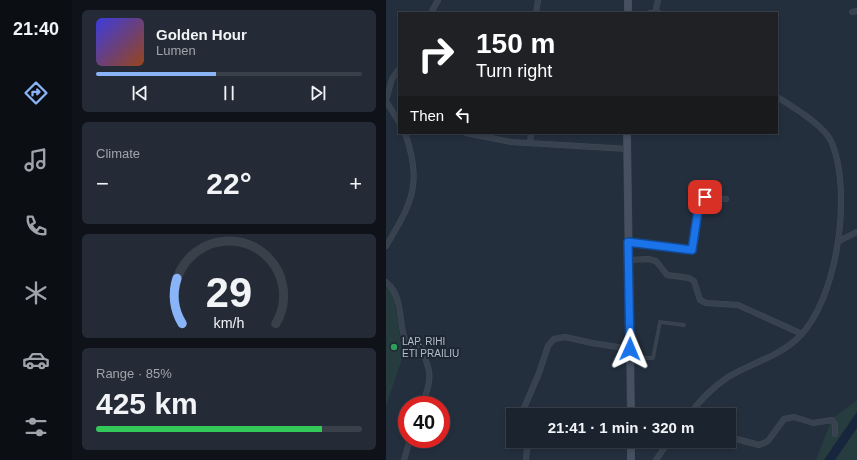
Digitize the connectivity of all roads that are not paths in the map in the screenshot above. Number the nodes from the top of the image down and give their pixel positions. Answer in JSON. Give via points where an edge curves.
{"nodes":[{"id":1,"x":438,"y":0,"type":"edge"},
{"id":2,"x":538,"y":0,"type":"edge"},
{"id":3,"x":628,"y":0,"type":"edge"},
{"id":4,"x":658,"y":0,"type":"edge"},
{"id":5,"x":432,"y":12,"type":"edge"},
{"id":6,"x":536,"y":12,"type":"edge"},
{"id":7,"x":628,"y":12,"type":"edge"},
{"id":8,"x":655,"y":12,"type":"edge"},
{"id":9,"x":398,"y":70,"type":"edge"},
{"id":10,"x":778,"y":98,"type":"edge"},
{"id":11,"x":386,"y":101,"type":"edge"},
{"id":12,"x":398,"y":121,"type":"edge"},
{"id":13,"x":405,"y":134,"type":"edge"},
{"id":14,"x":473,"y":134,"type":"edge"},
{"id":15,"x":531,"y":134,"type":"edge"},
{"id":16,"x":627,"y":134,"type":"edge"},
{"id":17,"x":530,"y":143,"type":"junction"},
{"id":18,"x":628,"y":149,"type":"junction"},
{"id":19,"x":726,"y":199,"type":"dead end"},
{"id":20,"x":857,"y":232,"type":"edge"},
{"id":21,"x":839,"y":240,"type":"junction"},
{"id":22,"x":628,"y":242,"type":"junction"},
{"id":23,"x":386,"y":246,"type":"edge"},
{"id":24,"x":630,"y":260,"type":"junction"},
{"id":25,"x":386,"y":282,"type":"edge"},
{"id":26,"x":684,"y":325,"type":"dead end"},
{"id":27,"x":802,"y":334,"type":"junction"},
{"id":28,"x":630,"y":349,"type":"junction"},
{"id":29,"x":630,"y":358,"type":"junction"},
{"id":30,"x":424,"y":396,"type":"edge"},
{"id":31,"x":525,"y":408,"type":"edge"},
{"id":32,"x":631,"y":408,"type":"edge"},
{"id":33,"x":695,"y":408,"type":"edge"},
{"id":34,"x":835,"y":434,"type":"dead end"},
{"id":35,"x":736,"y":439,"type":"edge"},
{"id":36,"x":407,"y":448,"type":"edge"},
{"id":37,"x":526,"y":448,"type":"edge"},
{"id":38,"x":631,"y":448,"type":"edge"},
{"id":39,"x":664,"y":448,"type":"edge"},
{"id":40,"x":404,"y":460,"type":"edge"},
{"id":41,"x":526,"y":460,"type":"edge"},
{"id":42,"x":631,"y":460,"type":"edge"},
{"id":43,"x":656,"y":460,"type":"edge"}],
"edges":[{"from":1,"to":5,"type":"street"},
{"from":2,"to":6,"type":"street"},
{"from":3,"to":7,"type":"street"},
{"from":4,"to":8,"type":"street"},
{"from":9,"to":11,"type":"street","via":[[392,79]]},
{"from":10,"to":21,"type":"street","via":[[819,126],[832,142],[841,190]]},
{"from":11,"to":12,"type":"street"},
{"from":13,"to":23,"type":"street","via":[[414,168],[414,185],[409,203]]},
{"from":14,"to":17,"type":"street"},
{"from":15,"to":17,"type":"street"},
{"from":16,"to":18,"type":"street"},
{"from":17,"to":18,"type":"street"},
{"from":18,"to":22,"type":"street"},
{"from":19,"to":22,"type":"street","via":[[705,197],[701,200],[692,250]]},
{"from":20,"to":21,"type":"street"},
{"from":21,"to":27,"type":"street","via":[[822,303]]},
{"from":22,"to":24,"type":"street"},
{"from":24,"to":27,"type":"street","via":[[656,261],[667,275],[689,278],[694,281],[700,300],[706,303],[738,305]]},
{"from":24,"to":28,"type":"street"},
{"from":25,"to":30,"type":"street","via":[[398,300],[406,340],[425,349],[424,357],[429,375]]},
{"from":26,"to":29,"type":"lane","via":[[660,322],[653,358]]},
{"from":27,"to":33,"type":"street","via":[[773,356],[728,377],[707,393]]},
{"from":28,"to":29,"type":"street"},
{"from":28,"to":31,"type":"street","via":[[565,337],[554,338],[548,346]]},
{"from":29,"to":32,"type":"street"},
{"from":34,"to":35,"type":"street","via":[[835,424],[832,420],[812,423],[794,417],[784,419],[768,441],[759,445]]},
{"from":36,"to":40,"type":"street"},
{"from":37,"to":41,"type":"street"},
{"from":38,"to":42,"type":"street"},
{"from":39,"to":43,"type":"street"}]}
